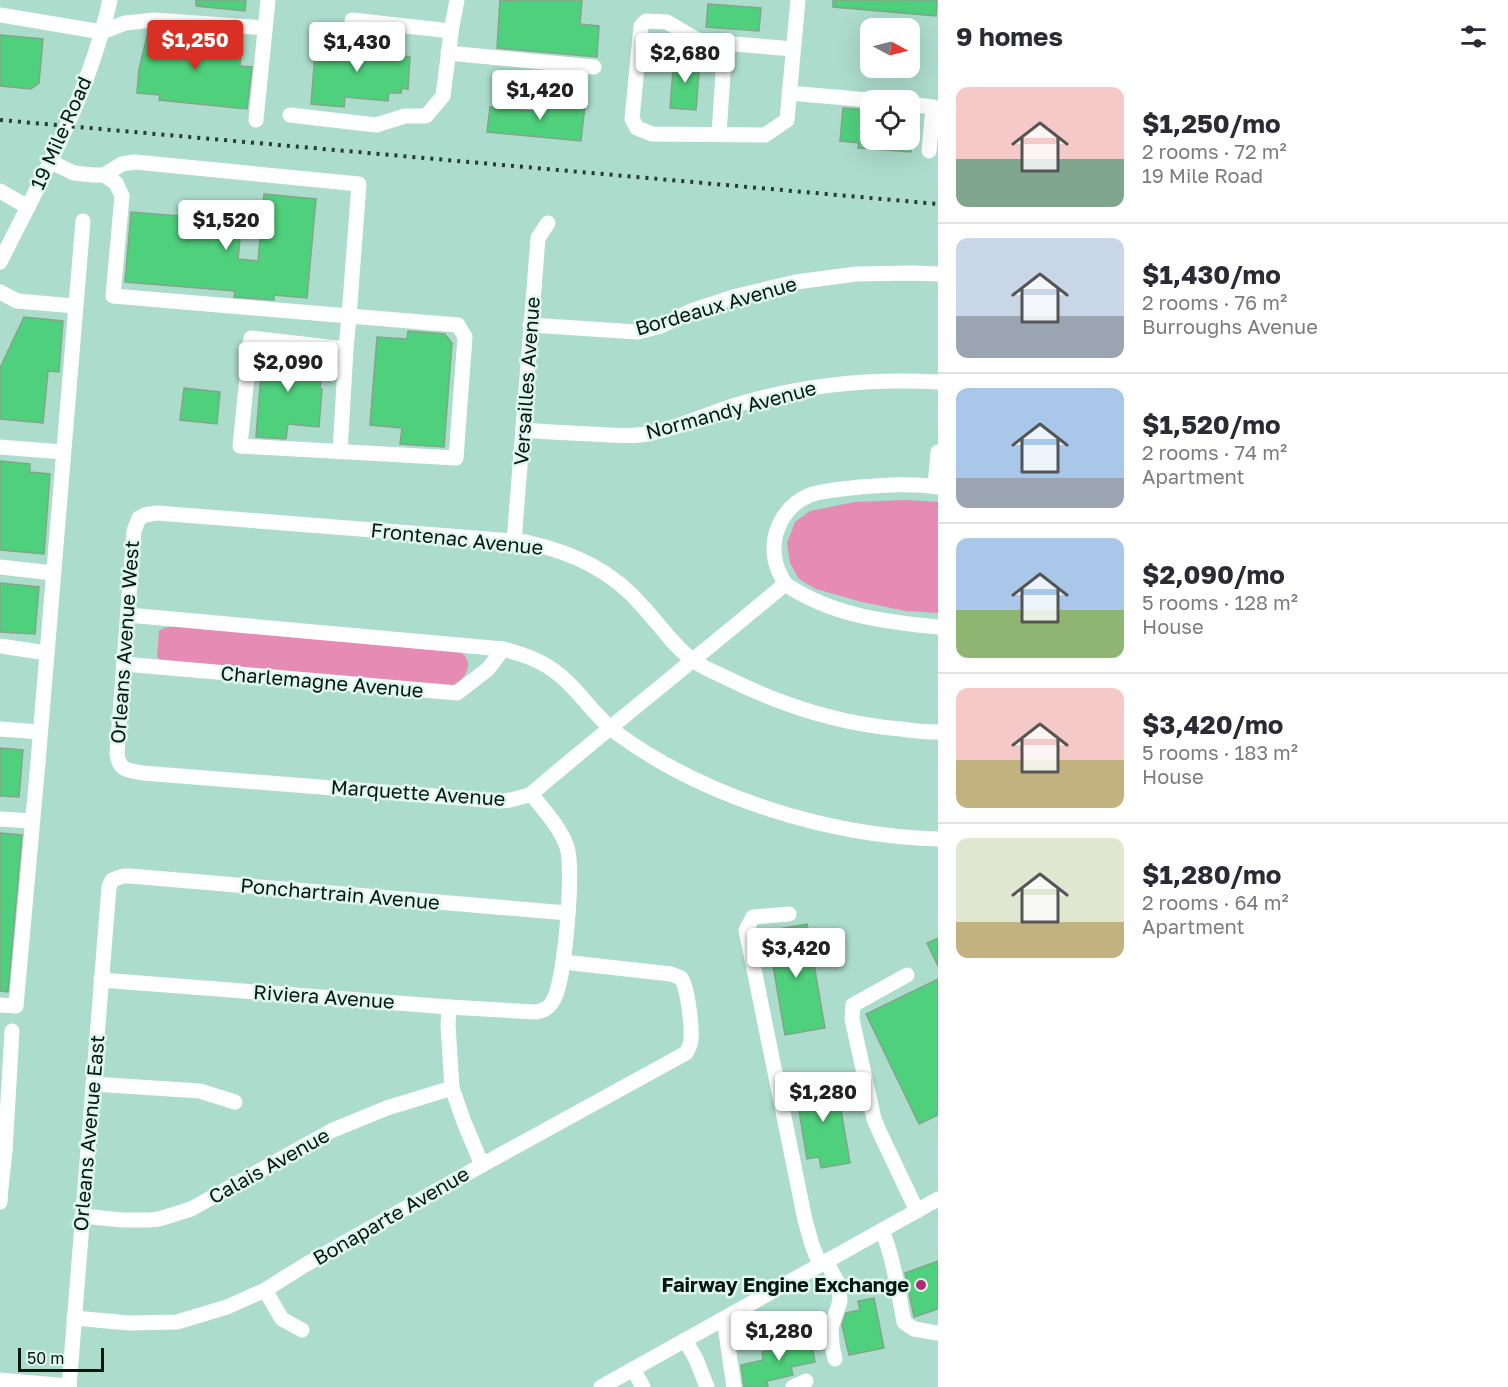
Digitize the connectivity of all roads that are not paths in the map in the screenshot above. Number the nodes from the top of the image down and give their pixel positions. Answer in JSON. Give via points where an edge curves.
{"nodes":[{"id":1,"x":110,"y":0,"type":"edge"},
{"id":2,"x":268,"y":0,"type":"edge"},
{"id":3,"x":457,"y":0,"type":"edge"},
{"id":4,"x":798,"y":0,"type":"edge"},
{"id":5,"x":0,"y":15,"type":"edge"},
{"id":6,"x":352,"y":20,"type":"dead end"},
{"id":7,"x":265,"y":28,"type":"junction"},
{"id":8,"x":451,"y":31,"type":"junction"},
{"id":9,"x":102,"y":32,"type":"junction"},
{"id":10,"x":725,"y":43,"type":"junction"},
{"id":11,"x":793,"y":49,"type":"junction"},
{"id":12,"x":448,"y":53,"type":"junction"},
{"id":13,"x":594,"y":67,"type":"dead end"},
{"id":14,"x":789,"y":93,"type":"junction"},
{"id":15,"x":860,"y":99,"type":"edge"},
{"id":16,"x":920,"y":105,"type":"edge"},
{"id":17,"x":290,"y":115,"type":"dead end"},
{"id":18,"x":256,"y":120,"type":"dead end"},
{"id":19,"x":719,"y":134,"type":"junction"},
{"id":20,"x":929,"y":151,"type":"dead end"},
{"id":21,"x":51,"y":162,"type":"junction"},
{"id":22,"x":104,"y":175,"type":"junction"},
{"id":23,"x":0,"y":191,"type":"edge"},
{"id":24,"x":28,"y":207,"type":"junction"},
{"id":25,"x":83,"y":221,"type":"dead end"},
{"id":26,"x":548,"y":223,"type":"dead end"},
{"id":27,"x":0,"y":262,"type":"edge"},
{"id":28,"x":938,"y":274,"type":"edge"},
{"id":29,"x":0,"y":292,"type":"edge"},
{"id":30,"x":75,"y":306,"type":"junction"},
{"id":31,"x":349,"y":316,"type":"junction"},
{"id":32,"x":530,"y":325,"type":"junction"},
{"id":33,"x":346,"y":349,"type":"junction"},
{"id":34,"x":938,"y":382,"type":"edge"},
{"id":35,"x":523,"y":430,"type":"junction"},
{"id":36,"x":0,"y":447,"type":"edge"},
{"id":37,"x":63,"y":452,"type":"junction"},
{"id":38,"x":340,"y":452,"type":"junction"},
{"id":39,"x":938,"y":452,"type":"edge"},
{"id":40,"x":936,"y":486,"type":"edge"},
{"id":41,"x":139,"y":518,"type":"joint"},
{"id":42,"x":514,"y":542,"type":"junction"},
{"id":43,"x":0,"y":567,"type":"edge"},
{"id":44,"x":53,"y":573,"type":"junction"},
{"id":45,"x":785,"y":584,"type":"junction"},
{"id":46,"x":128,"y":615,"type":"junction"},
{"id":47,"x":938,"y":627,"type":"edge"},
{"id":48,"x":0,"y":646,"type":"edge"},
{"id":49,"x":503,"y":649,"type":"junction"},
{"id":50,"x":47,"y":653,"type":"junction"},
{"id":51,"x":694,"y":661,"type":"junction"},
{"id":52,"x":123,"y":664,"type":"junction"},
{"id":53,"x":609,"y":727,"type":"junction"},
{"id":54,"x":0,"y":729,"type":"edge"},
{"id":55,"x":40,"y":732,"type":"junction"},
{"id":56,"x":938,"y":732,"type":"edge"},
{"id":57,"x":120,"y":767,"type":"joint"},
{"id":58,"x":531,"y":794,"type":"junction"},
{"id":59,"x":0,"y":819,"type":"edge"},
{"id":60,"x":32,"y":821,"type":"junction"},
{"id":61,"x":938,"y":839,"type":"edge"},
{"id":62,"x":112,"y":880,"type":"joint"},
{"id":63,"x":568,"y":913,"type":"junction"},
{"id":64,"x":789,"y":914,"type":"dead end"},
{"id":65,"x":562,"y":962,"type":"junction"},
{"id":66,"x":907,"y":975,"type":"dead end"},
{"id":67,"x":101,"y":980,"type":"junction"},
{"id":68,"x":0,"y":1005,"type":"edge"},
{"id":69,"x":449,"y":1006,"type":"junction"},
{"id":70,"x":12,"y":1031,"type":"dead end"},
{"id":71,"x":93,"y":1084,"type":"junction"},
{"id":72,"x":452,"y":1088,"type":"junction"},
{"id":73,"x":235,"y":1102,"type":"dead end"},
{"id":74,"x":2,"y":1151,"type":"edge"},
{"id":75,"x":482,"y":1165,"type":"junction"},
{"id":76,"x":0,"y":1192,"type":"edge"},
{"id":77,"x":938,"y":1199,"type":"edge"},
{"id":78,"x":917,"y":1211,"type":"junction"},
{"id":79,"x":82,"y":1216,"type":"junction"},
{"id":80,"x":882,"y":1230,"type":"junction"},
{"id":81,"x":823,"y":1263,"type":"junction"},
{"id":82,"x":265,"y":1290,"type":"junction"},
{"id":83,"x":74,"y":1318,"type":"junction"},
{"id":84,"x":724,"y":1319,"type":"junction"},
{"id":85,"x":302,"y":1330,"type":"dead end"},
{"id":86,"x":938,"y":1333,"type":"edge"},
{"id":87,"x":685,"y":1340,"type":"junction"},
{"id":88,"x":835,"y":1359,"type":"dead end"},
{"id":89,"x":633,"y":1369,"type":"junction"},
{"id":90,"x":0,"y":1380,"type":"edge"},
{"id":91,"x":69,"y":1386,"type":"edge"},
{"id":92,"x":601,"y":1387,"type":"edge"},
{"id":93,"x":643,"y":1387,"type":"edge"},
{"id":94,"x":707,"y":1387,"type":"edge"},
{"id":95,"x":734,"y":1387,"type":"edge"}],
"edges":[{"from":1,"to":9,"type":"street","name":"19 Mile Road"},
{"from":2,"to":7,"type":"street"},
{"from":3,"to":8,"type":"street"},
{"from":4,"to":11,"type":"street"},
{"from":5,"to":9,"type":"street"},
{"from":6,"to":8,"type":"street"},
{"from":7,"to":9,"type":"street","via":[[154,20],[125,23]]},
{"from":7,"to":18,"type":"street"},
{"from":8,"to":12,"type":"street"},
{"from":9,"to":21,"type":"street","name":"19 Mile Road","via":[[80,97]]},
{"from":10,"to":11,"type":"street"},
{"from":10,"to":19,"type":"street"},
{"from":10,"to":19,"type":"street","via":[[699,41],[667,22],[646,21],[641,26],[632,119],[637,128],[652,134]]},
{"from":11,"to":14,"type":"street"},
{"from":12,"to":13,"type":"street"},
{"from":12,"to":17,"type":"street","via":[[443,96],[426,117],[405,116],[376,125]]},
{"from":14,"to":15,"type":"street"},
{"from":14,"to":19,"type":"street","via":[[787,120],[765,135]]},
{"from":16,"to":20,"type":"street","via":[[933,106]]},
{"from":21,"to":22,"type":"street","via":[[74,173]]},
{"from":21,"to":24,"type":"street","name":"19 Mile Road"},
{"from":22,"to":31,"type":"street","via":[[116,183],[122,196],[113,296]]},
{"from":22,"to":31,"type":"street","via":[[122,164],[135,162],[359,184]]},
{"from":23,"to":24,"type":"street"},
{"from":24,"to":27,"type":"street","name":"19 Mile Road"},
{"from":25,"to":30,"type":"street"},
{"from":26,"to":32,"type":"street","name":"Versailles Avenue","via":[[538,238]]},
{"from":28,"to":32,"type":"street","name":"Bordeaux Avenue","via":[[878,273],[796,282],[737,296],[638,332]]},
{"from":29,"to":30,"type":"street","via":[[17,301]]},
{"from":30,"to":37,"type":"street"},
{"from":31,"to":33,"type":"street"},
{"from":31,"to":38,"type":"street","via":[[458,325],[465,337],[456,458]]},
{"from":32,"to":35,"type":"street","name":"Versailles Avenue"},
{"from":33,"to":38,"type":"street"},
{"from":33,"to":38,"type":"street","via":[[251,338],[240,446]]},
{"from":34,"to":35,"type":"street","name":"Normandy Avenue","via":[[861,381],[822,386],[777,394],[645,434]]},
{"from":35,"to":42,"type":"street","name":"Versailles Avenue"},
{"from":36,"to":37,"type":"street"},
{"from":37,"to":44,"type":"street"},
{"from":39,"to":40,"type":"street"},
{"from":40,"to":45,"type":"street","via":[[888,484],[853,488],[815,494],[797,502],[783,517],[774,542],[775,561]]},
{"from":41,"to":42,"type":"street","name":"Frontenac Avenue","via":[[157,513]]},
{"from":41,"to":46,"type":"street","name":"Orleans Avenue West","via":[[134,531]]},
{"from":42,"to":51,"type":"street","name":"Frontenac Avenue","via":[[526,542],[583,560],[611,577]]},
{"from":43,"to":44,"type":"street"},
{"from":44,"to":50,"type":"street"},
{"from":45,"to":47,"type":"street","via":[[824,606],[902,624]]},
{"from":45,"to":51,"type":"street","name":"Marquette Avenue"},
{"from":46,"to":49,"type":"street"},
{"from":46,"to":52,"type":"street","name":"Orleans Avenue West"},
{"from":48,"to":50,"type":"street"},
{"from":49,"to":52,"type":"street","name":"Charlemagne Avenue","via":[[488,669],[457,693]]},
{"from":49,"to":53,"type":"street","via":[[554,670]]},
{"from":50,"to":55,"type":"street"},
{"from":51,"to":53,"type":"street","name":"Marquette Avenue"},
{"from":51,"to":56,"type":"street","name":"Frontenac Avenue","via":[[810,712],[863,725]]},
{"from":52,"to":57,"type":"street","name":"Orleans Avenue West","via":[[117,753]]},
{"from":53,"to":58,"type":"street","name":"Marquette Avenue"},
{"from":53,"to":61,"type":"street","via":[[683,773],[767,808],[842,827]]},
{"from":54,"to":55,"type":"street"},
{"from":55,"to":60,"type":"street"},
{"from":57,"to":58,"type":"street","name":"Marquette Avenue","via":[[143,773],[498,801]]},
{"from":58,"to":63,"type":"street","via":[[567,848]]},
{"from":59,"to":60,"type":"street"},
{"from":60,"to":68,"type":"street","via":[[16,1006]]},
{"from":62,"to":63,"type":"street","name":"Ponchartrain Avenue","via":[[130,876]]},
{"from":62,"to":67,"type":"street","name":"Orleans Avenue East"},
{"from":63,"to":65,"type":"street"},
{"from":64,"to":81,"type":"street","via":[[753,917],[746,930],[805,1220],[812,1245]]},
{"from":65,"to":69,"type":"street","name":"Riviera Avenue","via":[[558,991],[546,1009],[536,1012]]},
{"from":65,"to":75,"type":"street","name":"Bonaparte Avenue","via":[[681,978],[686,988],[690,1047],[680,1057]]},
{"from":66,"to":78,"type":"street","via":[[853,1005],[852,1019],[874,1119]]},
{"from":67,"to":69,"type":"street","name":"Riviera Avenue"},
{"from":67,"to":71,"type":"street","name":"Orleans Avenue East"},
{"from":69,"to":72,"type":"street"},
{"from":70,"to":74,"type":"street"},
{"from":71,"to":73,"type":"street","via":[[200,1092]]},
{"from":71,"to":79,"type":"street","name":"Orleans Avenue East"},
{"from":72,"to":75,"type":"street"},
{"from":72,"to":79,"type":"street","name":"Calais Avenue","via":[[333,1130],[191,1209],[149,1220]]},
{"from":74,"to":76,"type":"street"},
{"from":75,"to":82,"type":"street","name":"Bonaparte Avenue"},
{"from":77,"to":78,"type":"street"},
{"from":78,"to":80,"type":"street"},
{"from":79,"to":83,"type":"street","name":"Orleans Avenue East"},
{"from":80,"to":81,"type":"street"},
{"from":80,"to":86,"type":"street","via":[[890,1250],[904,1322],[914,1329]]},
{"from":81,"to":84,"type":"street"},
{"from":81,"to":88,"type":"street","via":[[839,1285],[840,1302],[831,1328]]},
{"from":82,"to":83,"type":"street","name":"Bonaparte Avenue","via":[[177,1323]]},
{"from":82,"to":85,"type":"street","via":[[282,1319]]},
{"from":83,"to":91,"type":"street","name":"Orleans Avenue East"},
{"from":84,"to":87,"type":"street"},
{"from":84,"to":95,"type":"street"},
{"from":87,"to":89,"type":"street"},
{"from":87,"to":94,"type":"street"},
{"from":89,"to":92,"type":"street"},
{"from":89,"to":93,"type":"street"},
{"from":90,"to":91,"type":"street"}]}
